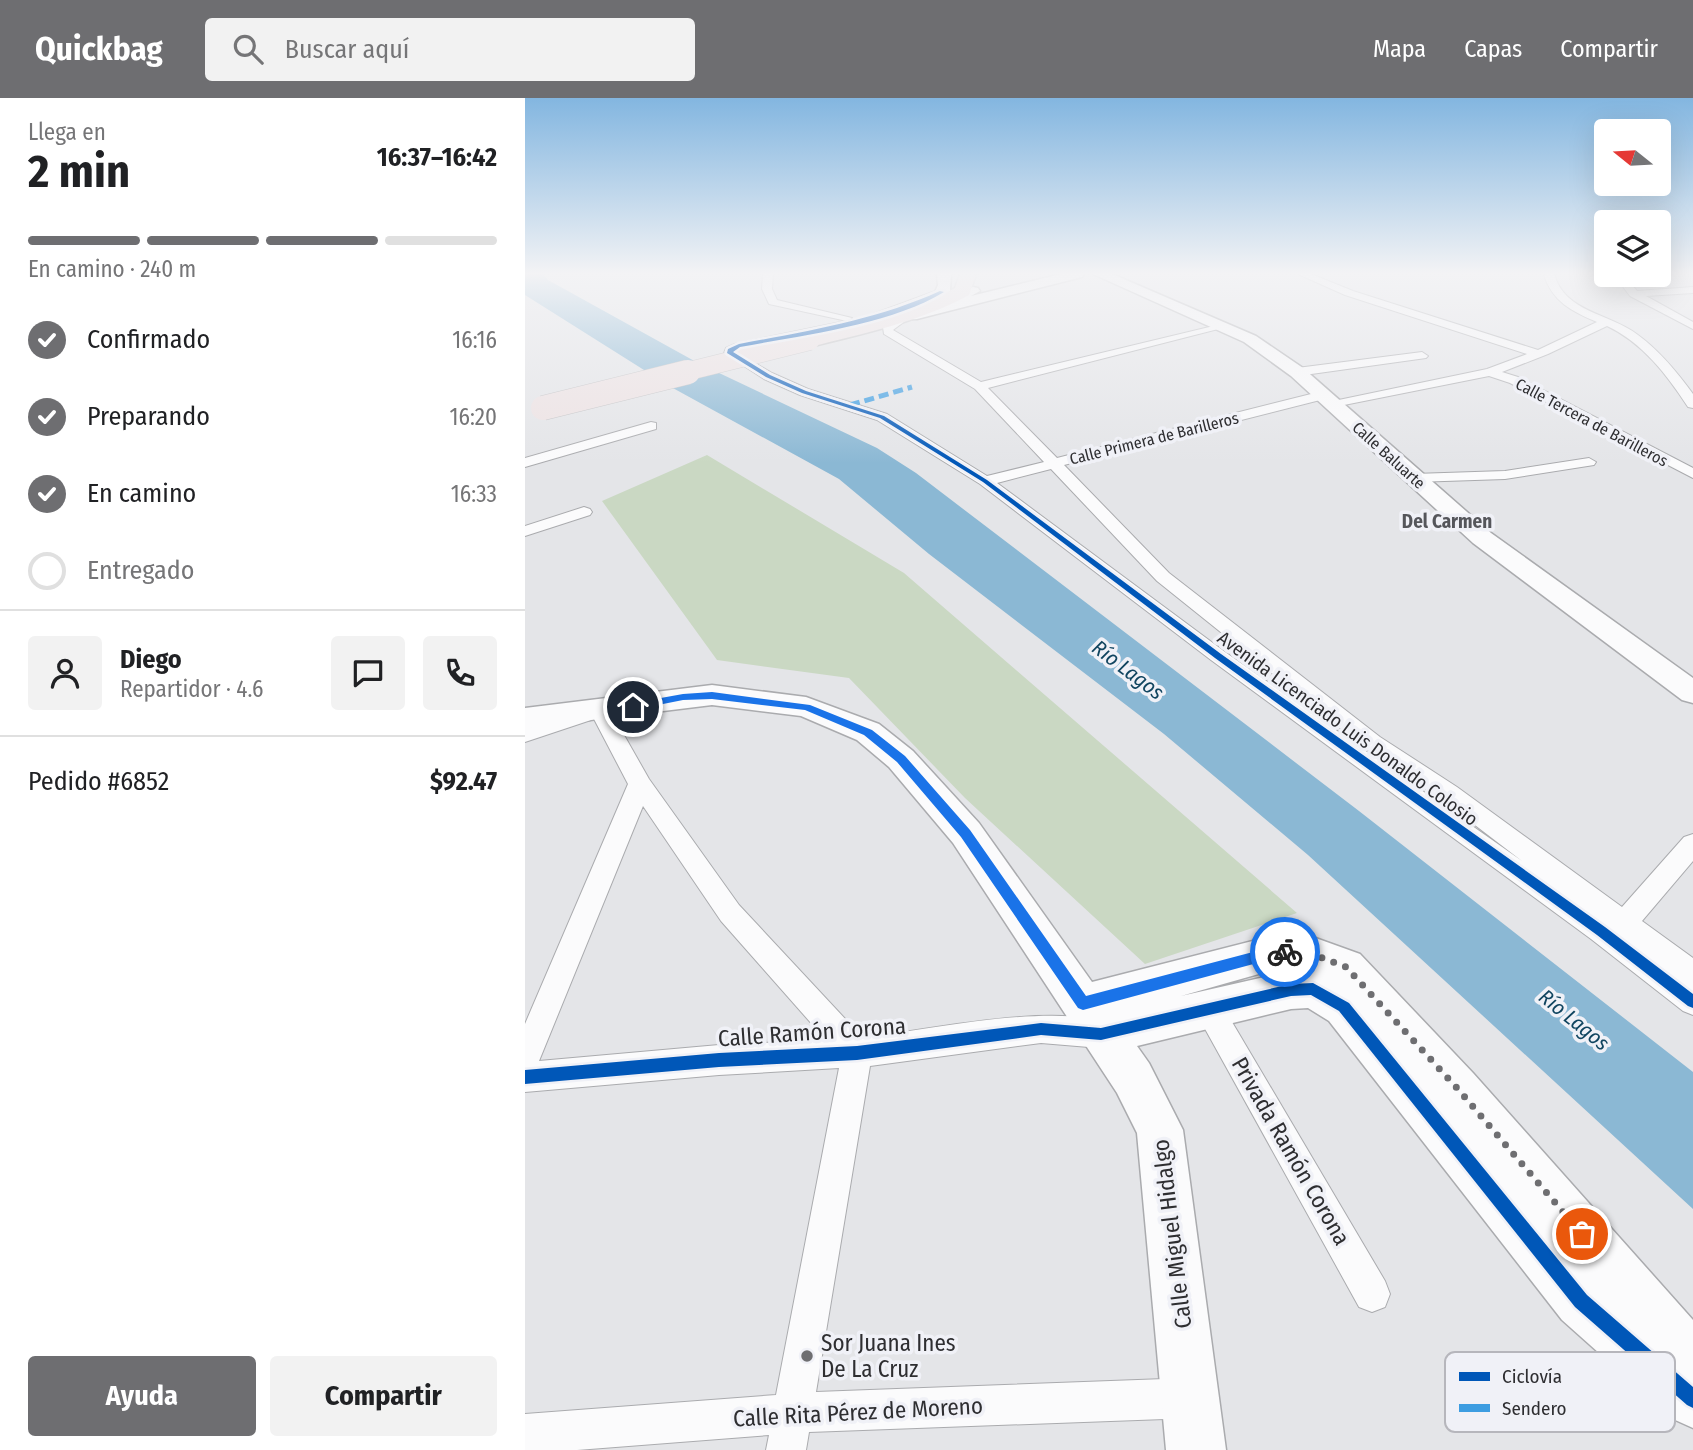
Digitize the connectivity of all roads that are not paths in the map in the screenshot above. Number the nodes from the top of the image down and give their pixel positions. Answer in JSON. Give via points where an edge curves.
{"nodes":[{"id":1,"x":782,"y":337,"type":"edge"},
{"id":2,"x":826,"y":337,"type":"edge"},
{"id":3,"x":897,"y":337,"type":"edge"},
{"id":4,"x":1174,"y":337,"type":"edge"},
{"id":5,"x":1246,"y":337,"type":"edge"},
{"id":6,"x":1483,"y":337,"type":"edge"},
{"id":7,"x":1575,"y":337,"type":"edge"},
{"id":8,"x":1634,"y":337,"type":"edge"},
{"id":9,"x":1538,"y":355,"type":"junction"},
{"id":10,"x":1422,"y":356,"type":"dead end"},
{"id":11,"x":1297,"y":372,"type":"junction"},
{"id":12,"x":1490,"y":372,"type":"junction"},
{"id":13,"x":979,"y":386,"type":"junction"},
{"id":14,"x":1329,"y":400,"type":"junction"},
{"id":15,"x":1693,"y":404,"type":"edge"},
{"id":16,"x":534,"y":410,"type":"edge"},
{"id":17,"x":651,"y":426,"type":"dead end"},
{"id":18,"x":1589,"y":461,"type":"dead end"},
{"id":19,"x":525,"y":463,"type":"edge"},
{"id":20,"x":1056,"y":463,"type":"junction"},
{"id":21,"x":1693,"y":474,"type":"edge"},
{"id":22,"x":1414,"y":478,"type":"junction"},
{"id":23,"x":985,"y":481,"type":"junction"},
{"id":24,"x":584,"y":512,"type":"dead end"},
{"id":25,"x":525,"y":531,"type":"edge"},
{"id":26,"x":1693,"y":693,"type":"edge"},
{"id":27,"x":600,"y":710,"type":"junction"},
{"id":28,"x":525,"y":718,"type":"edge"},
{"id":29,"x":525,"y":734,"type":"edge"},
{"id":30,"x":640,"y":784,"type":"junction"},
{"id":31,"x":1693,"y":844,"type":"edge"},
{"id":32,"x":1625,"y":922,"type":"junction"},
{"id":33,"x":1693,"y":974,"type":"edge"},
{"id":34,"x":1693,"y":1002,"type":"edge"},
{"id":35,"x":1209,"y":1009,"type":"junction"},
{"id":36,"x":1092,"y":1019,"type":"junction"},
{"id":37,"x":1041,"y":1029,"type":"joint"},
{"id":38,"x":857,"y":1053,"type":"junction"},
{"id":39,"x":525,"y":1059,"type":"edge"},
{"id":40,"x":525,"y":1077,"type":"edge"},
{"id":41,"x":1372,"y":1294,"type":"dead end"},
{"id":42,"x":1639,"y":1352,"type":"edge"},
{"id":43,"x":1693,"y":1354,"type":"edge"},
{"id":44,"x":1675,"y":1383,"type":"edge"},
{"id":45,"x":1192,"y":1398,"type":"junction"},
{"id":46,"x":1693,"y":1399,"type":"edge"},
{"id":47,"x":790,"y":1432,"type":"edge"},
{"id":48,"x":525,"y":1434,"type":"edge"},
{"id":49,"x":1196,"y":1450,"type":"edge"}],
"edges":[{"from":1,"to":23,"type":"street","name":"Avenida Licenciado Luis Donaldo Colosio","via":[[739,346],[730,353],[804,393],[882,417]]},
{"from":2,"to":16,"type":"highway","bridge":true},
{"from":3,"to":13,"type":"street","name":"Avenida Licenciado Luis Donaldo Colosio"},
{"from":4,"to":13,"type":"street"},
{"from":5,"to":11,"type":"street","name":"Calle Baluarte"},
{"from":6,"to":9,"type":"street"},
{"from":7,"to":9,"type":"street","name":"Calle Primera de Barilleros"},
{"from":8,"to":15,"type":"street","via":[[1677,379]]},
{"from":9,"to":12,"type":"street","name":"Calle Primera de Barilleros"},
{"from":10,"to":11,"type":"street"},
{"from":11,"to":14,"type":"street","name":"Calle Baluarte"},
{"from":12,"to":14,"type":"street","name":"Calle Primera de Barilleros"},
{"from":12,"to":21,"type":"street","name":"Calle Tercera de Barilleros","via":[[1514,380]]},
{"from":13,"to":20,"type":"street","name":"Avenida Licenciado Luis Donaldo Colosio"},
{"from":14,"to":20,"type":"street","name":"Calle Primera de Barilleros"},
{"from":14,"to":22,"type":"street","name":"Calle Baluarte"},
{"from":17,"to":19,"type":"street"},
{"from":18,"to":22,"type":"street","via":[[1505,475]]},
{"from":20,"to":23,"type":"street","name":"Calle Primera de Barilleros"},
{"from":20,"to":32,"type":"street","name":"Avenida Licenciado Luis Donaldo Colosio","via":[[1163,577],[1372,742]]},
{"from":22,"to":26,"type":"street","name":"Calle Baluarte","via":[[1482,538]]},
{"from":23,"to":34,"type":"street","name":"Avenida Licenciado Luis Donaldo Colosio"},
{"from":24,"to":25,"type":"street"},
{"from":27,"to":28,"type":"street"},
{"from":27,"to":29,"type":"street"},
{"from":27,"to":30,"type":"street"},
{"from":27,"to":36,"type":"street","name":"Calle Miguel Hidalgo","via":[[712,695],[806,707],[868,732],[901,759],[966,834]]},
{"from":30,"to":38,"type":"street","via":[[730,913]]},
{"from":30,"to":39,"type":"street"},
{"from":31,"to":32,"type":"street"},
{"from":32,"to":33,"type":"street","name":"Avenida Licenciado Luis Donaldo Colosio"},
{"from":35,"to":36,"type":"street"},
{"from":35,"to":41,"type":"street","name":"Privada Ramón Corona"},
{"from":35,"to":42,"type":"street","via":[[1313,989],[1344,1007],[1581,1301]]},
{"from":36,"to":37,"type":"street","name":"Calle Ramón Corona"},
{"from":36,"to":43,"type":"street","via":[[1276,952],[1310,953],[1346,967],[1457,1088],[1671,1338]]},
{"from":36,"to":45,"type":"street","name":"Calle Miguel Hidalgo","via":[[1133,1078],[1160,1130]]},
{"from":37,"to":38,"type":"street","name":"Calle Ramón Corona"},
{"from":38,"to":40,"type":"street","name":"Calle Ramón Corona"},
{"from":38,"to":47,"type":"street"},
{"from":44,"to":46,"type":"street"},
{"from":45,"to":47,"type":"street","name":"Calle Rita Pérez de Moreno"},
{"from":45,"to":49,"type":"street","name":"Calle Miguel Hidalgo"},
{"from":47,"to":48,"type":"street","name":"Calle Rita Pérez de Moreno"}]}
